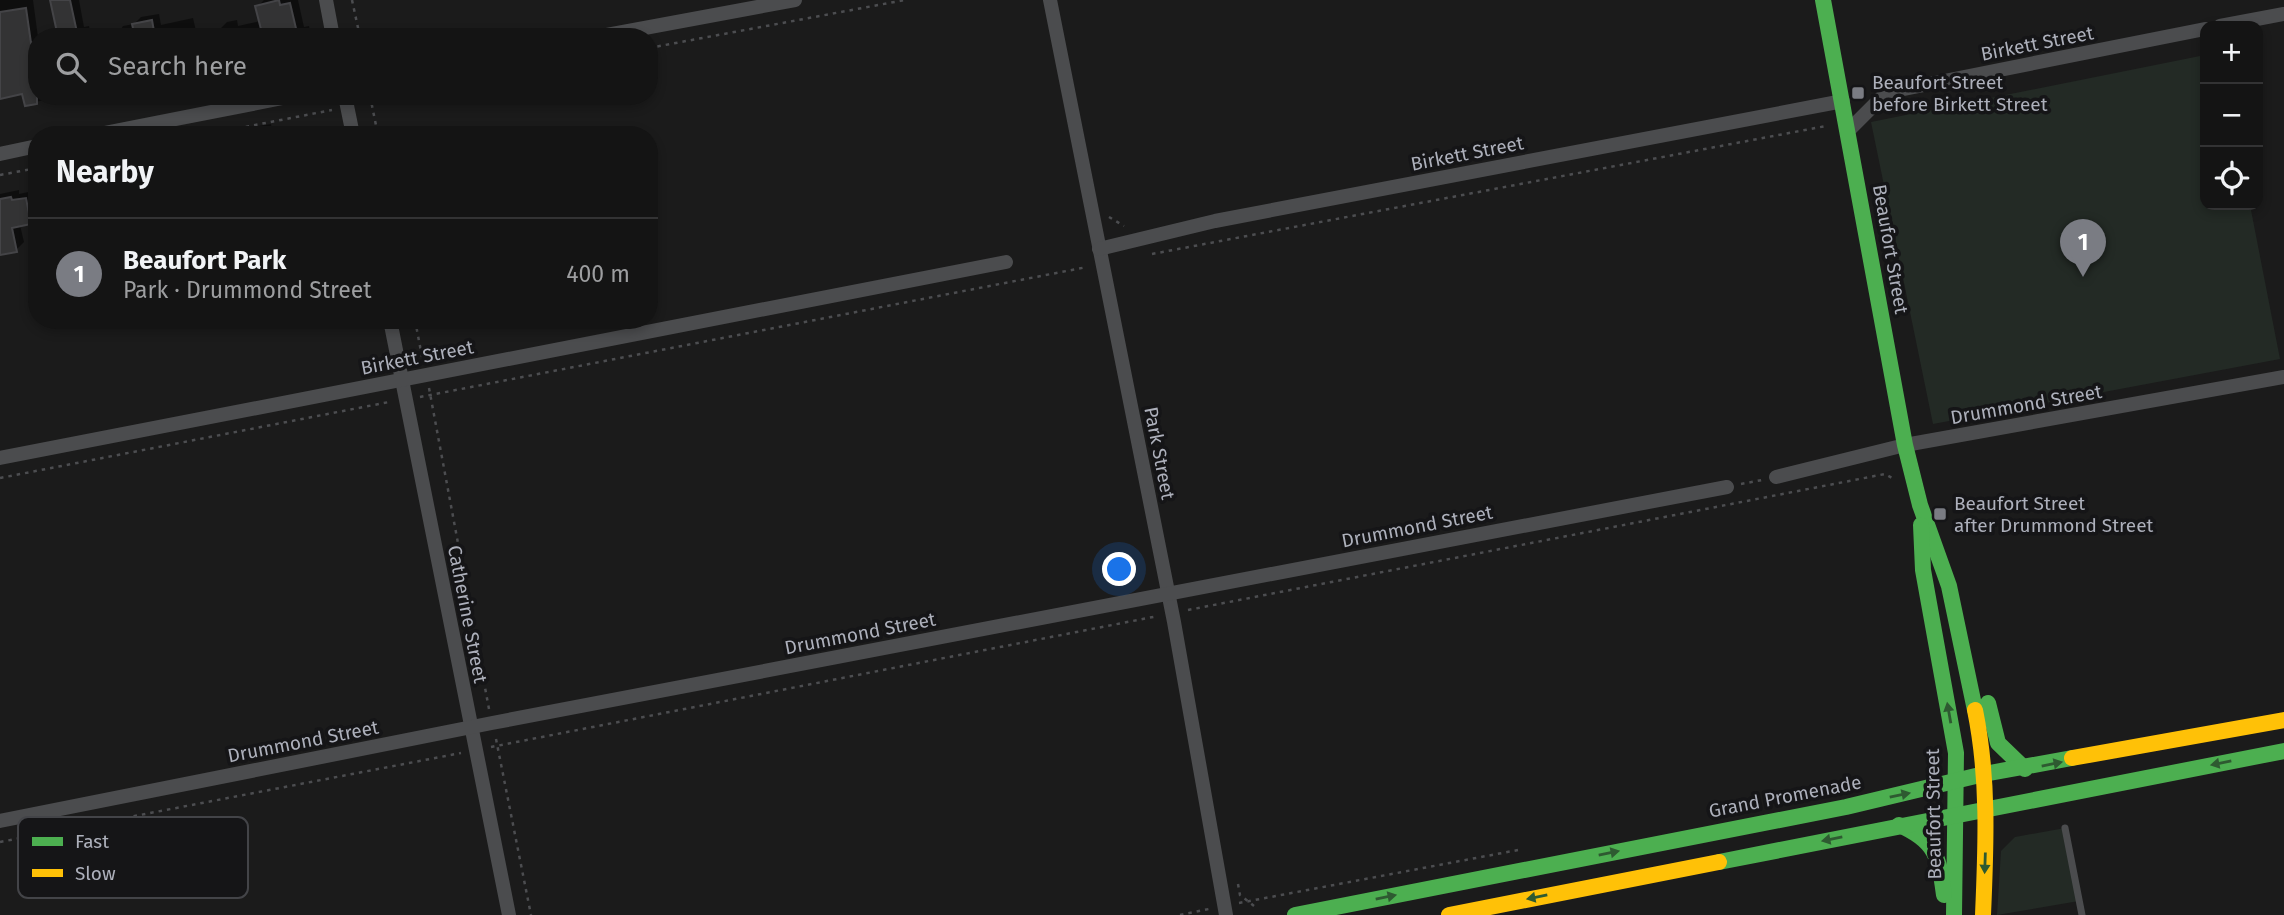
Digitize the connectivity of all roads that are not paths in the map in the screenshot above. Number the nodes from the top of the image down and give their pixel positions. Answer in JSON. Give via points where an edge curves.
{"nodes":[{"id":1,"x":326,"y":0,"type":"edge"},
{"id":2,"x":795,"y":0,"type":"edge"},
{"id":3,"x":1050,"y":0,"type":"edge"},
{"id":4,"x":1824,"y":0,"type":"edge"},
{"id":5,"x":2284,"y":14,"type":"edge"},
{"id":6,"x":2247,"y":21,"type":"edge"},
{"id":7,"x":331,"y":28,"type":"edge"},
{"id":8,"x":644,"y":28,"type":"edge"},
{"id":9,"x":2200,"y":30,"type":"edge"},
{"id":10,"x":1843,"y":100,"type":"junction"},
{"id":11,"x":247,"y":105,"type":"edge"},
{"id":12,"x":347,"y":105,"type":"edge"},
{"id":13,"x":140,"y":126,"type":"edge"},
{"id":14,"x":351,"y":126,"type":"edge"},
{"id":15,"x":1849,"y":130,"type":"junction"},
{"id":16,"x":28,"y":148,"type":"edge"},
{"id":17,"x":0,"y":154,"type":"edge"},
{"id":18,"x":1099,"y":248,"type":"junction"},
{"id":19,"x":1006,"y":262,"type":"dead end"},
{"id":20,"x":392,"y":329,"type":"edge"},
{"id":21,"x":2284,"y":377,"type":"edge"},
{"id":22,"x":402,"y":380,"type":"junction"},
{"id":23,"x":1905,"y":445,"type":"junction"},
{"id":24,"x":0,"y":458,"type":"edge"},
{"id":25,"x":1776,"y":477,"type":"road end"},
{"id":26,"x":1727,"y":487,"type":"road end"},
{"id":27,"x":1920,"y":505,"type":"junction"},
{"id":28,"x":1949,"y":586,"type":"junction"},
{"id":29,"x":1168,"y":594,"type":"junction"},
{"id":30,"x":2284,"y":720,"type":"edge"},
{"id":31,"x":471,"y":727,"type":"junction"},
{"id":32,"x":2284,"y":751,"type":"edge"},
{"id":33,"x":2025,"y":769,"type":"junction"},
{"id":34,"x":1984,"y":774,"type":"junction"},
{"id":35,"x":1956,"y":781,"type":"junction"},
{"id":36,"x":1988,"y":810,"type":"junction"},
{"id":37,"x":1957,"y":816,"type":"junction"},
{"id":38,"x":18,"y":817,"type":"edge"},
{"id":39,"x":20,"y":817,"type":"edge"},
{"id":40,"x":0,"y":821,"type":"edge"},
{"id":41,"x":1899,"y":825,"type":"junction"},
{"id":42,"x":2065,"y":828,"type":"dead end"},
{"id":43,"x":509,"y":915,"type":"edge"},
{"id":44,"x":1226,"y":915,"type":"edge"},
{"id":45,"x":1295,"y":915,"type":"edge"},
{"id":46,"x":1449,"y":915,"type":"edge"},
{"id":47,"x":1948,"y":915,"type":"edge"},
{"id":48,"x":1954,"y":915,"type":"edge"},
{"id":49,"x":1983,"y":915,"type":"edge"},
{"id":50,"x":2082,"y":915,"type":"edge"}],
"edges":[{"from":1,"to":7,"type":"street"},
{"from":2,"to":8,"type":"street"},
{"from":3,"to":18,"type":"street","name":"Park Street"},
{"from":4,"to":10,"type":"main road","name":"Beaufort Street"},
{"from":5,"to":6,"type":"street"},
{"from":9,"to":15,"type":"street","name":"Birkett Street","via":[[1883,96]]},
{"from":10,"to":15,"type":"main road","name":"Beaufort Street"},
{"from":10,"to":18,"type":"street","name":"Birkett Street","via":[[1215,220]]},
{"from":11,"to":13,"type":"street"},
{"from":12,"to":14,"type":"street"},
{"from":15,"to":23,"type":"main road","name":"Beaufort Street"},
{"from":16,"to":17,"type":"street"},
{"from":18,"to":29,"type":"street","name":"Park Street"},
{"from":19,"to":22,"type":"street","name":"Birkett Street"},
{"from":20,"to":22,"type":"street","name":"Catherine Street"},
{"from":21,"to":23,"type":"street","name":"Drummond Street"},
{"from":22,"to":24,"type":"street","name":"Birkett Street"},
{"from":22,"to":31,"type":"street","name":"Catherine Street"},
{"from":23,"to":25,"type":"street","name":"Drummond Street"},
{"from":23,"to":27,"type":"main road","name":"Beaufort Street"},
{"from":26,"to":29,"type":"street","name":"Drummond Street"},
{"from":27,"to":28,"type":"main road","name":"Beaufort Street"},
{"from":35,"to":27,"type":"main road","name":"Beaufort Street","one_way":true,"via":[[1956,752],[1923,570]]},
{"from":28,"to":33,"type":"main road","via":[[1965,608],[1998,743]]},
{"from":28,"to":34,"type":"main road","name":"Beaufort Street"},
{"from":29,"to":31,"type":"street","name":"Drummond Street"},
{"from":29,"to":44,"type":"street","name":"Park Street"},
{"from":33,"to":30,"type":"main road","name":"Grand Promenade","one_way":true},
{"from":31,"to":39,"type":"street","name":"Drummond Street"},
{"from":31,"to":43,"type":"street","name":"Catherine Street"},
{"from":32,"to":36,"type":"main road","one_way":true},
{"from":33,"to":34,"type":"main road","name":"Grand Promenade"},
{"from":34,"to":35,"type":"main road","name":"Grand Promenade"},
{"from":34,"to":36,"type":"main road","name":"Beaufort Street"},
{"from":35,"to":37,"type":"main road","name":"Beaufort Street"},
{"from":45,"to":35,"type":"main road","name":"Grand Promenade","one_way":true,"via":[[1846,807]]},
{"from":36,"to":37,"type":"main road"},
{"from":36,"to":49,"type":"main road","name":"Beaufort Street","one_way":true},
{"from":37,"to":41,"type":"main road"},
{"from":37,"to":48,"type":"main road","name":"Beaufort Street"},
{"from":38,"to":40,"type":"street","name":"Drummond Street"},
{"from":41,"to":46,"type":"main road","one_way":true},
{"from":41,"to":47,"type":"main road","via":[[1920,833],[1937,854]]},
{"from":42,"to":50,"type":"lane"}]}
